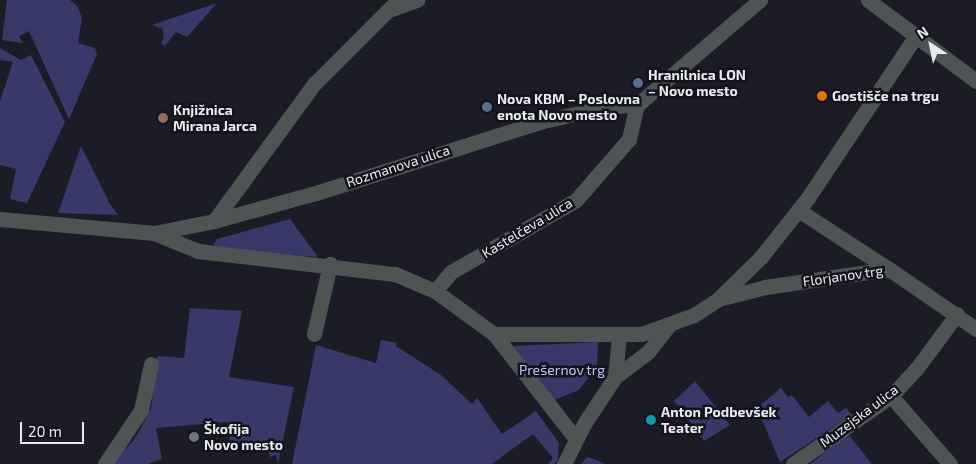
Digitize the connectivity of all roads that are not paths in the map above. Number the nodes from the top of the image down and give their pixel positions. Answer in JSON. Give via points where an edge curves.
{"nodes":[{"id":1,"x":417,"y":0,"type":"edge"},
{"id":2,"x":760,"y":0,"type":"edge"},
{"id":3,"x":868,"y":0,"type":"edge"},
{"id":4,"x":395,"y":4,"type":"edge"},
{"id":5,"x":915,"y":38,"type":"junction"},
{"id":6,"x":976,"y":81,"type":"edge"},
{"id":7,"x":637,"y":104,"type":"junction"},
{"id":8,"x":798,"y":210,"type":"junction"},
{"id":9,"x":0,"y":219,"type":"edge"},
{"id":10,"x":214,"y":220,"type":"junction"},
{"id":11,"x":154,"y":233,"type":"junction"},
{"id":12,"x":330,"y":264,"type":"junction"},
{"id":13,"x":889,"y":269,"type":"junction"},
{"id":14,"x":435,"y":291,"type":"junction"},
{"id":15,"x":717,"y":300,"type":"junction"},
{"id":16,"x":956,"y":314,"type":"junction"},
{"id":17,"x":670,"y":324,"type":"junction"},
{"id":18,"x":976,"y":329,"type":"edge"},
{"id":19,"x":314,"y":334,"type":"dead end"},
{"id":20,"x":494,"y":334,"type":"junction"},
{"id":21,"x":619,"y":336,"type":"junction"},
{"id":22,"x":151,"y":364,"type":"dead end"},
{"id":23,"x":615,"y":377,"type":"junction"},
{"id":24,"x":891,"y":396,"type":"junction"},
{"id":25,"x":576,"y":439,"type":"junction"},
{"id":26,"x":105,"y":464,"type":"edge"},
{"id":27,"x":564,"y":464,"type":"edge"},
{"id":28,"x":793,"y":464,"type":"edge"},
{"id":29,"x":950,"y":464,"type":"edge"}],
"edges":[{"from":1,"to":4,"type":"street"},
{"from":2,"to":7,"type":"street"},
{"from":3,"to":5,"type":"street"},
{"from":4,"to":10,"type":"street","via":[[314,84]]},
{"from":5,"to":6,"type":"street"},
{"from":5,"to":8,"type":"street"},
{"from":7,"to":10,"type":"street","name":"Rozmanova ulica","via":[[610,106],[543,121],[316,193]]},
{"from":7,"to":14,"type":"street","name":"Kastelčeva ulica","via":[[629,139],[576,200],[451,272]]},
{"from":8,"to":13,"type":"street"},
{"from":8,"to":15,"type":"street","via":[[761,257]]},
{"from":9,"to":11,"type":"street","name":"Rozmanova ulica"},
{"from":10,"to":11,"type":"street","name":"Rozmanova ulica"},
{"from":11,"to":12,"type":"street","via":[[198,251]]},
{"from":12,"to":14,"type":"street","via":[[395,274]]},
{"from":12,"to":19,"type":"street"},
{"from":13,"to":15,"type":"street","name":"Florjanov trg","via":[[765,287]]},
{"from":13,"to":16,"type":"street","name":"Florjanov trg"},
{"from":14,"to":20,"type":"street"},
{"from":15,"to":17,"type":"street","via":[[694,315]]},
{"from":16,"to":18,"type":"street","name":"Florjanov trg"},
{"from":16,"to":24,"type":"street","name":"Muzejska ulica","via":[[917,368]]},
{"from":17,"to":21,"type":"street","via":[[641,334]]},
{"from":17,"to":23,"type":"street","via":[[648,352]]},
{"from":20,"to":21,"type":"street"},
{"from":20,"to":25,"type":"street"},
{"from":21,"to":23,"type":"street"},
{"from":22,"to":26,"type":"street","via":[[141,410]]},
{"from":23,"to":25,"type":"street"},
{"from":24,"to":28,"type":"street","name":"Muzejska ulica"},
{"from":24,"to":29,"type":"street"},
{"from":25,"to":27,"type":"street"}]}
